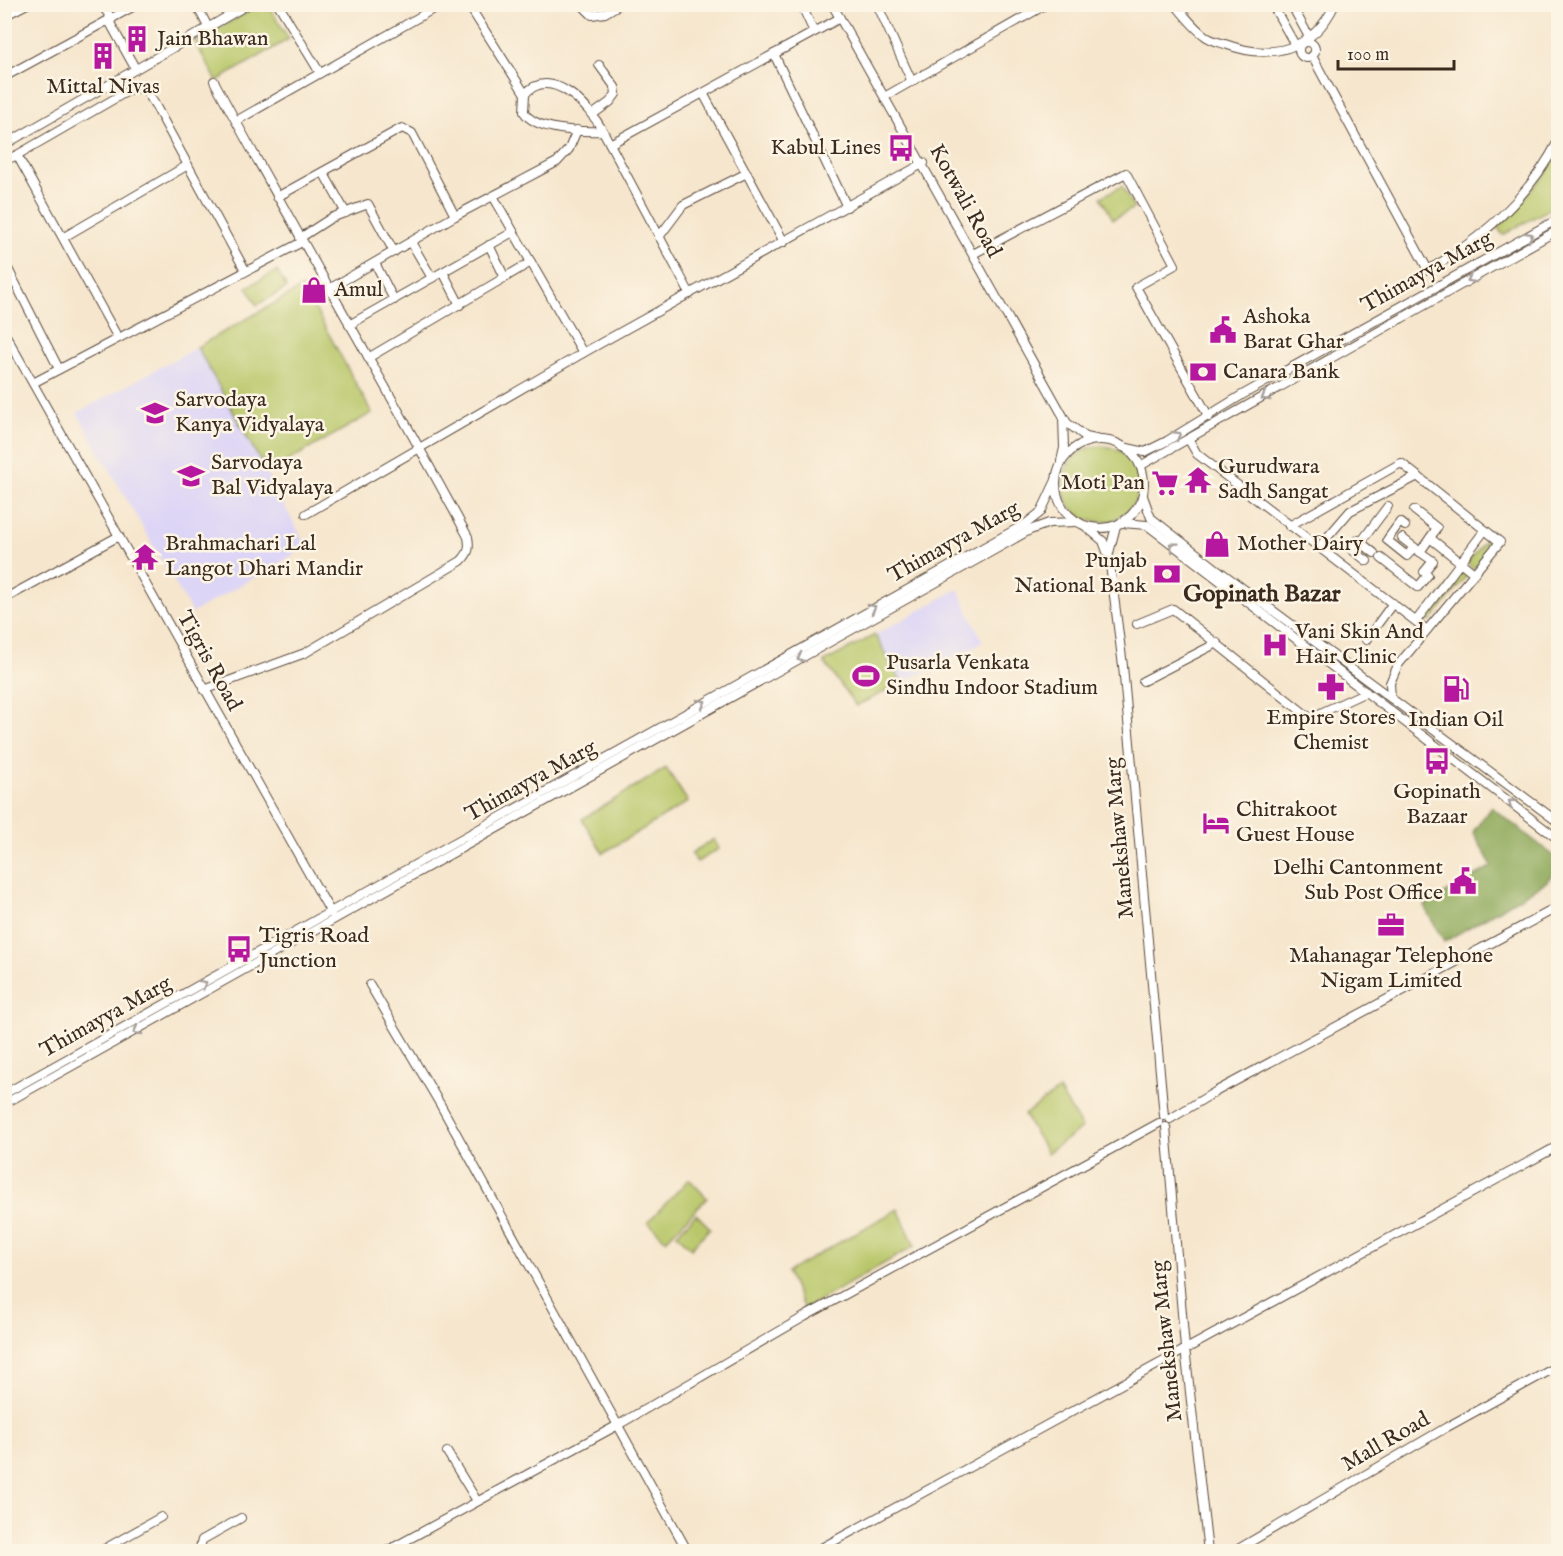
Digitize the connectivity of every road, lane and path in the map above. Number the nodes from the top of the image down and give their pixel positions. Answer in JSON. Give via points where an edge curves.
{"nodes":[{"id":1,"x":27,"y":4,"type":"edge"},
{"id":2,"x":101,"y":4,"type":"edge"},
{"id":3,"x":138,"y":4,"type":"edge"},
{"id":4,"x":196,"y":4,"type":"edge"},
{"id":5,"x":249,"y":4,"type":"edge"},
{"id":6,"x":278,"y":4,"type":"edge"},
{"id":7,"x":442,"y":4,"type":"edge"},
{"id":8,"x":468,"y":4,"type":"edge"},
{"id":9,"x":581,"y":4,"type":"edge"},
{"id":10,"x":620,"y":4,"type":"edge"},
{"id":11,"x":801,"y":4,"type":"edge"},
{"id":12,"x":832,"y":4,"type":"edge"},
{"id":13,"x":877,"y":4,"type":"edge"},
{"id":14,"x":1047,"y":4,"type":"edge"},
{"id":15,"x":1175,"y":4,"type":"edge"},
{"id":16,"x":1272,"y":4,"type":"edge"},
{"id":17,"x":1291,"y":4,"type":"edge"},
{"id":18,"x":1335,"y":4,"type":"edge"},
{"id":19,"x":4,"y":16,"type":"edge"},
{"id":20,"x":840,"y":18,"type":"junction"},
{"id":21,"x":110,"y":20,"type":"junction"},
{"id":22,"x":208,"y":27,"type":"junction"},
{"id":23,"x":814,"y":32,"type":"junction"},
{"id":24,"x":1306,"y":40,"type":"junction"},
{"id":25,"x":1295,"y":45,"type":"junction"},
{"id":26,"x":774,"y":54,"type":"junction"},
{"id":27,"x":599,"y":65,"type":"dead end"},
{"id":28,"x":135,"y":68,"type":"junction"},
{"id":29,"x":320,"y":73,"type":"junction"},
{"id":30,"x":4,"y":77,"type":"edge"},
{"id":31,"x":214,"y":81,"type":"dead end"},
{"id":32,"x":912,"y":82,"type":"junction"},
{"id":33,"x":703,"y":93,"type":"junction"},
{"id":34,"x":525,"y":94,"type":"junction"},
{"id":35,"x":886,"y":96,"type":"junction"},
{"id":36,"x":592,"y":115,"type":"junction"},
{"id":37,"x":236,"y":121,"type":"junction"},
{"id":38,"x":577,"y":130,"type":"junction"},
{"id":39,"x":603,"y":131,"type":"junction"},
{"id":40,"x":1558,"y":141,"type":"edge"},
{"id":41,"x":610,"y":144,"type":"junction"},
{"id":42,"x":4,"y":145,"type":"edge"},
{"id":43,"x":16,"y":155,"type":"junction"},
{"id":44,"x":4,"y":161,"type":"edge"},
{"id":45,"x":924,"y":163,"type":"junction"},
{"id":46,"x":188,"y":165,"type":"junction"},
{"id":47,"x":323,"y":172,"type":"junction"},
{"id":48,"x":747,"y":173,"type":"junction"},
{"id":49,"x":493,"y":196,"type":"junction"},
{"id":50,"x":277,"y":197,"type":"junction"},
{"id":51,"x":847,"y":207,"type":"junction"},
{"id":52,"x":346,"y":213,"type":"junction"},
{"id":53,"x":455,"y":216,"type":"junction"},
{"id":54,"x":1558,"y":219,"type":"edge"},
{"id":55,"x":1558,"y":231,"type":"edge"},
{"id":56,"x":513,"y":232,"type":"junction"},
{"id":57,"x":64,"y":237,"type":"junction"},
{"id":58,"x":659,"y":237,"type":"junction"},
{"id":59,"x":301,"y":240,"type":"junction"},
{"id":60,"x":411,"y":242,"type":"junction"},
{"id":61,"x":784,"y":242,"type":"junction"},
{"id":62,"x":489,"y":245,"type":"junction"},
{"id":63,"x":394,"y":252,"type":"junction"},
{"id":64,"x":973,"y":254,"type":"junction"},
{"id":65,"x":4,"y":261,"type":"edge"},
{"id":66,"x":531,"y":262,"type":"junction"},
{"id":67,"x":375,"y":263,"type":"junction"},
{"id":68,"x":245,"y":270,"type":"junction"},
{"id":69,"x":442,"y":272,"type":"junction"},
{"id":70,"x":432,"y":278,"type":"junction"},
{"id":71,"x":505,"y":278,"type":"junction"},
{"id":72,"x":1440,"y":285,"type":"junction"},
{"id":73,"x":329,"y":290,"type":"junction"},
{"id":74,"x":690,"y":294,"type":"junction"},
{"id":75,"x":1445,"y":294,"type":"junction"},
{"id":76,"x":394,"y":300,"type":"junction"},
{"id":77,"x":460,"y":305,"type":"junction"},
{"id":78,"x":349,"y":325,"type":"junction"},
{"id":79,"x":4,"y":332,"type":"edge"},
{"id":80,"x":118,"y":338,"type":"junction"},
{"id":81,"x":583,"y":353,"type":"junction"},
{"id":82,"x":368,"y":358,"type":"junction"},
{"id":83,"x":59,"y":369,"type":"junction"},
{"id":84,"x":33,"y":383,"type":"junction"},
{"id":85,"x":1063,"y":415,"type":"junction"},
{"id":86,"x":1209,"y":417,"type":"junction"},
{"id":87,"x":1100,"y":440,"type":"junction"},
{"id":88,"x":1189,"y":440,"type":"junction"},
{"id":89,"x":1123,"y":447,"type":"junction"},
{"id":90,"x":420,"y":448,"type":"junction"},
{"id":91,"x":1140,"y":466,"type":"junction"},
{"id":92,"x":1058,"y":470,"type":"junction"},
{"id":93,"x":1418,"y":476,"type":"junction"},
{"id":94,"x":1056,"y":480,"type":"junction"},
{"id":95,"x":1143,"y":496,"type":"junction"},
{"id":96,"x":1389,"y":506,"type":"dead end"},
{"id":97,"x":1414,"y":510,"type":"dead end"},
{"id":98,"x":306,"y":514,"type":"dead end"},
{"id":99,"x":1077,"y":522,"type":"junction"},
{"id":100,"x":1149,"y":522,"type":"junction"},
{"id":101,"x":1119,"y":524,"type":"junction"},
{"id":102,"x":1085,"y":526,"type":"junction"},
{"id":103,"x":1289,"y":526,"type":"junction"},
{"id":104,"x":1406,"y":526,"type":"dead end"},
{"id":105,"x":1485,"y":530,"type":"junction"},
{"id":106,"x":119,"y":536,"type":"junction"},
{"id":107,"x":1402,"y":538,"type":"dead end"},
{"id":108,"x":1430,"y":538,"type":"junction"},
{"id":109,"x":1357,"y":540,"type":"junction"},
{"id":110,"x":1319,"y":547,"type":"junction"},
{"id":111,"x":1417,"y":550,"type":"junction"},
{"id":112,"x":1109,"y":557,"type":"junction"},
{"id":113,"x":1367,"y":561,"type":"dead end"},
{"id":114,"x":1461,"y":562,"type":"junction"},
{"id":115,"x":1474,"y":573,"type":"junction"},
{"id":116,"x":4,"y":599,"type":"edge"},
{"id":117,"x":1394,"y":603,"type":"junction"},
{"id":118,"x":1416,"y":621,"type":"junction"},
{"id":119,"x":1137,"y":624,"type":"dead end"},
{"id":120,"x":1427,"y":630,"type":"junction"},
{"id":121,"x":1366,"y":640,"type":"dead end"},
{"id":122,"x":1217,"y":643,"type":"junction"},
{"id":123,"x":1143,"y":681,"type":"dead end"},
{"id":124,"x":204,"y":690,"type":"junction"},
{"id":125,"x":1366,"y":692,"type":"junction"},
{"id":126,"x":1392,"y":698,"type":"junction"},
{"id":127,"x":678,"y":720,"type":"junction"},
{"id":128,"x":1558,"y":822,"type":"edge"},
{"id":129,"x":1558,"y":839,"type":"edge"},
{"id":130,"x":1558,"y":907,"type":"edge"},
{"id":131,"x":331,"y":913,"type":"junction"},
{"id":132,"x":369,"y":985,"type":"dead end"},
{"id":133,"x":4,"y":1094,"type":"edge"},
{"id":134,"x":4,"y":1104,"type":"edge"},
{"id":135,"x":1165,"y":1121,"type":"junction"},
{"id":136,"x":1558,"y":1146,"type":"edge"},
{"id":137,"x":1185,"y":1348,"type":"junction"},
{"id":138,"x":1558,"y":1366,"type":"edge"},
{"id":139,"x":618,"y":1425,"type":"junction"},
{"id":140,"x":447,"y":1452,"type":"dead end"},
{"id":141,"x":477,"y":1501,"type":"junction"},
{"id":142,"x":161,"y":1517,"type":"dead end"},
{"id":143,"x":241,"y":1518,"type":"dead end"},
{"id":144,"x":99,"y":1551,"type":"edge"},
{"id":145,"x":199,"y":1551,"type":"edge"},
{"id":146,"x":385,"y":1551,"type":"edge"},
{"id":147,"x":688,"y":1551,"type":"edge"},
{"id":148,"x":814,"y":1551,"type":"edge"},
{"id":149,"x":1208,"y":1551,"type":"edge"},
{"id":150,"x":1233,"y":1551,"type":"edge"}],
"edges":[{"from":1,"to":19,"type":"street"},
{"from":2,"to":21,"type":"street"},
{"from":3,"to":21,"type":"street"},
{"from":4,"to":22,"type":"street"},
{"from":5,"to":22,"type":"street"},
{"from":6,"to":29,"type":"street"},
{"from":7,"to":29,"type":"street"},
{"from":8,"to":34,"type":"street"},
{"from":9,"to":10,"type":"street","via":[[586,12],[597,15]]},
{"from":11,"to":23,"type":"street"},
{"from":12,"to":20,"type":"street","name":"Kotwali Road"},
{"from":13,"to":32,"type":"street"},
{"from":14,"to":32,"type":"street"},
{"from":15,"to":25,"type":"street","via":[[1205,37],[1260,54]]},
{"from":16,"to":25,"type":"street"},
{"from":17,"to":24,"type":"street"},
{"from":18,"to":24,"type":"street","via":[[1329,19]]},
{"from":20,"to":23,"type":"street"},
{"from":20,"to":35,"type":"street","name":"Kotwali Road"},
{"from":21,"to":28,"type":"street"},
{"from":21,"to":30,"type":"street"},
{"from":22,"to":28,"type":"street"},
{"from":23,"to":26,"type":"street"},
{"from":24,"to":25,"type":"street"},
{"from":24,"to":40,"type":"street","via":[[1314,46],[1312,56],[1428,270],[1466,249],[1505,214],[1548,162]]},
{"from":26,"to":33,"type":"street"},
{"from":26,"to":51,"type":"street"},
{"from":27,"to":36,"type":"street","via":[[616,94]]},
{"from":28,"to":42,"type":"street"},
{"from":29,"to":37,"type":"street"},
{"from":31,"to":37,"type":"street"},
{"from":32,"to":35,"type":"street"},
{"from":33,"to":41,"type":"street"},
{"from":33,"to":48,"type":"street"},
{"from":34,"to":36,"type":"street","via":[[533,85],[555,86],[565,90]]},
{"from":34,"to":38,"type":"street","via":[[527,117],[544,125]]},
{"from":35,"to":45,"type":"street","name":"Kotwali Road"},
{"from":36,"to":39,"type":"street"},
{"from":37,"to":50,"type":"street"},
{"from":38,"to":39,"type":"street"},
{"from":38,"to":49,"type":"street","via":[[570,149],[557,162]]},
{"from":39,"to":41,"type":"street"},
{"from":41,"to":58,"type":"street"},
{"from":43,"to":44,"type":"street"},
{"from":43,"to":46,"type":"street","via":[[128,90],[140,87],[154,103]]},
{"from":43,"to":57,"type":"street"},
{"from":45,"to":51,"type":"street"},
{"from":45,"to":64,"type":"street","name":"Kotwali Road"},
{"from":46,"to":57,"type":"street"},
{"from":46,"to":68,"type":"street"},
{"from":47,"to":50,"type":"street"},
{"from":47,"to":52,"type":"street"},
{"from":47,"to":53,"type":"street","via":[[402,128],[407,129]]},
{"from":48,"to":58,"type":"street","via":[[683,205]]},
{"from":48,"to":61,"type":"street"},
{"from":49,"to":53,"type":"street"},
{"from":49,"to":56,"type":"street"},
{"from":50,"to":59,"type":"street"},
{"from":51,"to":61,"type":"street"},
{"from":52,"to":59,"type":"street","via":[[322,222]]},
{"from":52,"to":63,"type":"street","via":[[370,205]]},
{"from":53,"to":60,"type":"street"},
{"from":72,"to":54,"type":"street","name":"Thimayya Marg","one_way":true},
{"from":55,"to":75,"type":"street","name":"Thimayya Marg","one_way":true},
{"from":56,"to":62,"type":"street"},
{"from":56,"to":66,"type":"street"},
{"from":57,"to":80,"type":"street"},
{"from":58,"to":74,"type":"street"},
{"from":59,"to":68,"type":"street"},
{"from":59,"to":73,"type":"street"},
{"from":60,"to":63,"type":"street"},
{"from":60,"to":70,"type":"street"},
{"from":61,"to":74,"type":"street"},
{"from":62,"to":69,"type":"street"},
{"from":62,"to":71,"type":"street"},
{"from":63,"to":67,"type":"street"},
{"from":64,"to":85,"type":"street","name":"Kotwali Road"},
{"from":64,"to":86,"type":"street","via":[[1126,173],[1175,265],[1136,287]]},
{"from":65,"to":83,"type":"street"},
{"from":66,"to":71,"type":"street"},
{"from":66,"to":81,"type":"street"},
{"from":67,"to":73,"type":"street"},
{"from":67,"to":76,"type":"street"},
{"from":68,"to":80,"type":"street"},
{"from":69,"to":70,"type":"street"},
{"from":69,"to":77,"type":"street"},
{"from":70,"to":76,"type":"street"},
{"from":71,"to":77,"type":"street"},
{"from":72,"to":75,"type":"street"},
{"from":72,"to":86,"type":"street","name":"Thimayya Marg"},
{"from":73,"to":78,"type":"street"},
{"from":74,"to":81,"type":"street"},
{"from":75,"to":88,"type":"street","name":"Thimayya Marg","one_way":true},
{"from":76,"to":78,"type":"street"},
{"from":77,"to":82,"type":"street"},
{"from":78,"to":82,"type":"street"},
{"from":79,"to":84,"type":"street","name":"Tigris Road"},
{"from":80,"to":83,"type":"street"},
{"from":81,"to":90,"type":"street"},
{"from":82,"to":90,"type":"street"},
{"from":83,"to":84,"type":"street"},
{"from":84,"to":106,"type":"street","name":"Tigris Road"},
{"from":85,"to":87,"type":"street","via":[[1077,432]]},
{"from":85,"to":92,"type":"street","via":[[1064,448]]},
{"from":89,"to":86,"type":"street","name":"Thimayya Marg","one_way":true,"via":[[1145,452]]},
{"from":87,"to":89,"type":"street"},
{"from":87,"to":92,"type":"street","via":[[1074,449]]},
{"from":88,"to":91,"type":"street","name":"Thimayya Marg"},
{"from":88,"to":103,"type":"street","via":[[1197,454]]},
{"from":89,"to":91,"type":"street"},
{"from":90,"to":98,"type":"street"},
{"from":90,"to":124,"type":"street","via":[[468,537],[467,555],[305,653]]},
{"from":91,"to":95,"type":"street"},
{"from":92,"to":94,"type":"street"},
{"from":93,"to":103,"type":"street","via":[[1401,463]]},
{"from":93,"to":105,"type":"street"},
{"from":93,"to":110,"type":"street","via":[[1350,511]]},
{"from":94,"to":99,"type":"street","via":[[1061,504]]},
{"from":127,"to":94,"type":"street","name":"Thimayya Marg","one_way":true,"via":[[1027,523],[1041,512]]},
{"from":95,"to":100,"type":"street"},
{"from":95,"to":101,"type":"street","via":[[1138,507]]},
{"from":96,"to":109,"type":"street"},
{"from":97,"to":108,"type":"street","via":[[1437,528]]},
{"from":99,"to":102,"type":"street"},
{"from":99,"to":127,"type":"street","name":"Thimayya Marg","one_way":true,"via":[[1049,523],[1030,530]]},
{"from":100,"to":101,"type":"street"},
{"from":125,"to":100,"type":"street","one_way":true},
{"from":100,"to":126,"type":"street"},
{"from":101,"to":102,"type":"street","via":[[1105,528]]},
{"from":101,"to":112,"type":"street","name":"Manekshaw Marg"},
{"from":102,"to":112,"type":"street","name":"Manekshaw Marg","via":[[1103,541]]},
{"from":103,"to":110,"type":"street"},
{"from":104,"to":111,"type":"street","via":[[1400,522],[1387,540],[1407,556]]},
{"from":105,"to":114,"type":"street"},
{"from":105,"to":115,"type":"street","via":[[1500,542]]},
{"from":106,"to":116,"type":"street"},
{"from":106,"to":124,"type":"street","name":"Tigris Road"},
{"from":107,"to":111,"type":"street"},
{"from":108,"to":111,"type":"street"},
{"from":108,"to":114,"type":"street"},
{"from":109,"to":111,"type":"street","via":[[1418,587],[1433,561]]},
{"from":109,"to":113,"type":"street","via":[[1348,547]]},
{"from":110,"to":117,"type":"street"},
{"from":112,"to":135,"type":"street","name":"Manekshaw Marg","via":[[1123,666]]},
{"from":114,"to":115,"type":"street"},
{"from":114,"to":118,"type":"street"},
{"from":115,"to":120,"type":"street"},
{"from":117,"to":118,"type":"street"},
{"from":117,"to":121,"type":"street"},
{"from":118,"to":120,"type":"street"},
{"from":119,"to":122,"type":"street","via":[[1173,609]]},
{"from":120,"to":126,"type":"street","via":[[1398,665],[1390,683]]},
{"from":122,"to":123,"type":"street"},
{"from":122,"to":125,"type":"street","via":[[1310,718]]},
{"from":124,"to":131,"type":"street","name":"Tigris Road"},
{"from":129,"to":125,"type":"street","one_way":true},
{"from":126,"to":128,"type":"street"},
{"from":127,"to":131,"type":"street","name":"Thimayya Marg"},
{"from":127,"to":134,"type":"street","name":"Thimayya Marg","one_way":true,"via":[[523,815]]},
{"from":130,"to":135,"type":"street"},
{"from":133,"to":131,"type":"street","name":"Thimayya Marg","one_way":true},
{"from":132,"to":139,"type":"street","via":[[440,1104]]},
{"from":135,"to":137,"type":"street","name":"Manekshaw Marg"},
{"from":135,"to":139,"type":"street","via":[[813,1312]]},
{"from":136,"to":137,"type":"street"},
{"from":137,"to":148,"type":"street"},
{"from":137,"to":149,"type":"street","name":"Manekshaw Marg"},
{"from":138,"to":150,"type":"street","name":"Mall Road"},
{"from":139,"to":141,"type":"street"},
{"from":139,"to":147,"type":"street"},
{"from":140,"to":141,"type":"street"},
{"from":141,"to":146,"type":"street"},
{"from":142,"to":144,"type":"street"},
{"from":143,"to":145,"type":"street","via":[[202,1540]]}]}
